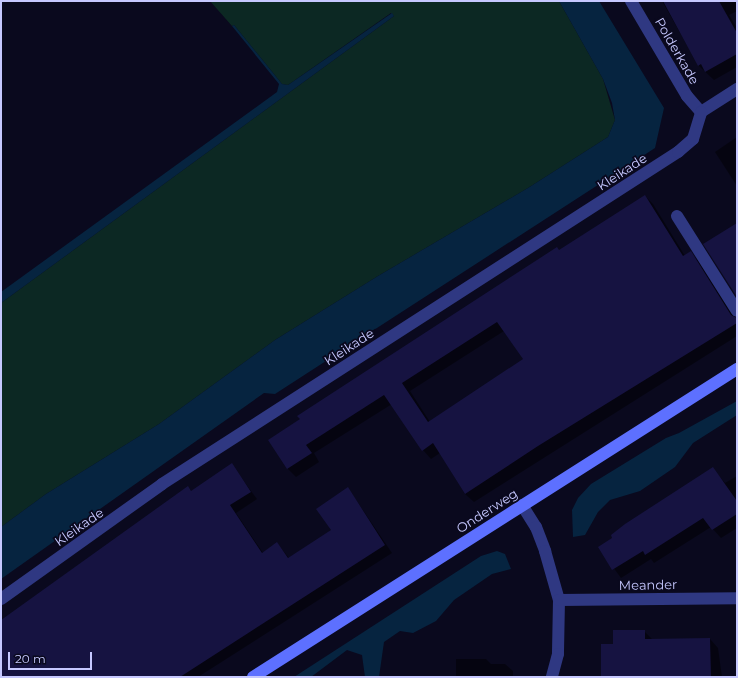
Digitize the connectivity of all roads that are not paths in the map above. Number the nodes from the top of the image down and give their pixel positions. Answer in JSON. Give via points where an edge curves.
{"nodes":[{"id":1,"x":631,"y":1,"type":"edge"},
{"id":2,"x":737,"y":89,"type":"edge"},
{"id":3,"x":701,"y":112,"type":"junction"},
{"id":4,"x":677,"y":216,"type":"dead end"},
{"id":5,"x":737,"y":311,"type":"edge"},
{"id":6,"x":737,"y":369,"type":"edge"},
{"id":7,"x":522,"y":505,"type":"junction"},
{"id":8,"x":737,"y":598,"type":"edge"},
{"id":9,"x":1,"y":599,"type":"edge"},
{"id":10,"x":559,"y":600,"type":"junction"},
{"id":11,"x":257,"y":676,"type":"edge"},
{"id":12,"x":552,"y":677,"type":"edge"}],
"edges":[{"from":1,"to":3,"type":"street","name":"Polderkade","via":[[687,96]]},
{"from":2,"to":3,"type":"street"},
{"from":3,"to":9,"type":"street","name":"Kleikade","via":[[693,139],[678,152],[168,481]]},
{"from":4,"to":5,"type":"street"},
{"from":6,"to":7,"type":"street","name":"Onderweg"},
{"from":7,"to":10,"type":"street","via":[[540,539]]},
{"from":7,"to":11,"type":"street","name":"Onderweg"},
{"from":8,"to":10,"type":"street","name":"Meander"},
{"from":10,"to":12,"type":"street","via":[[558,654]]}]}
